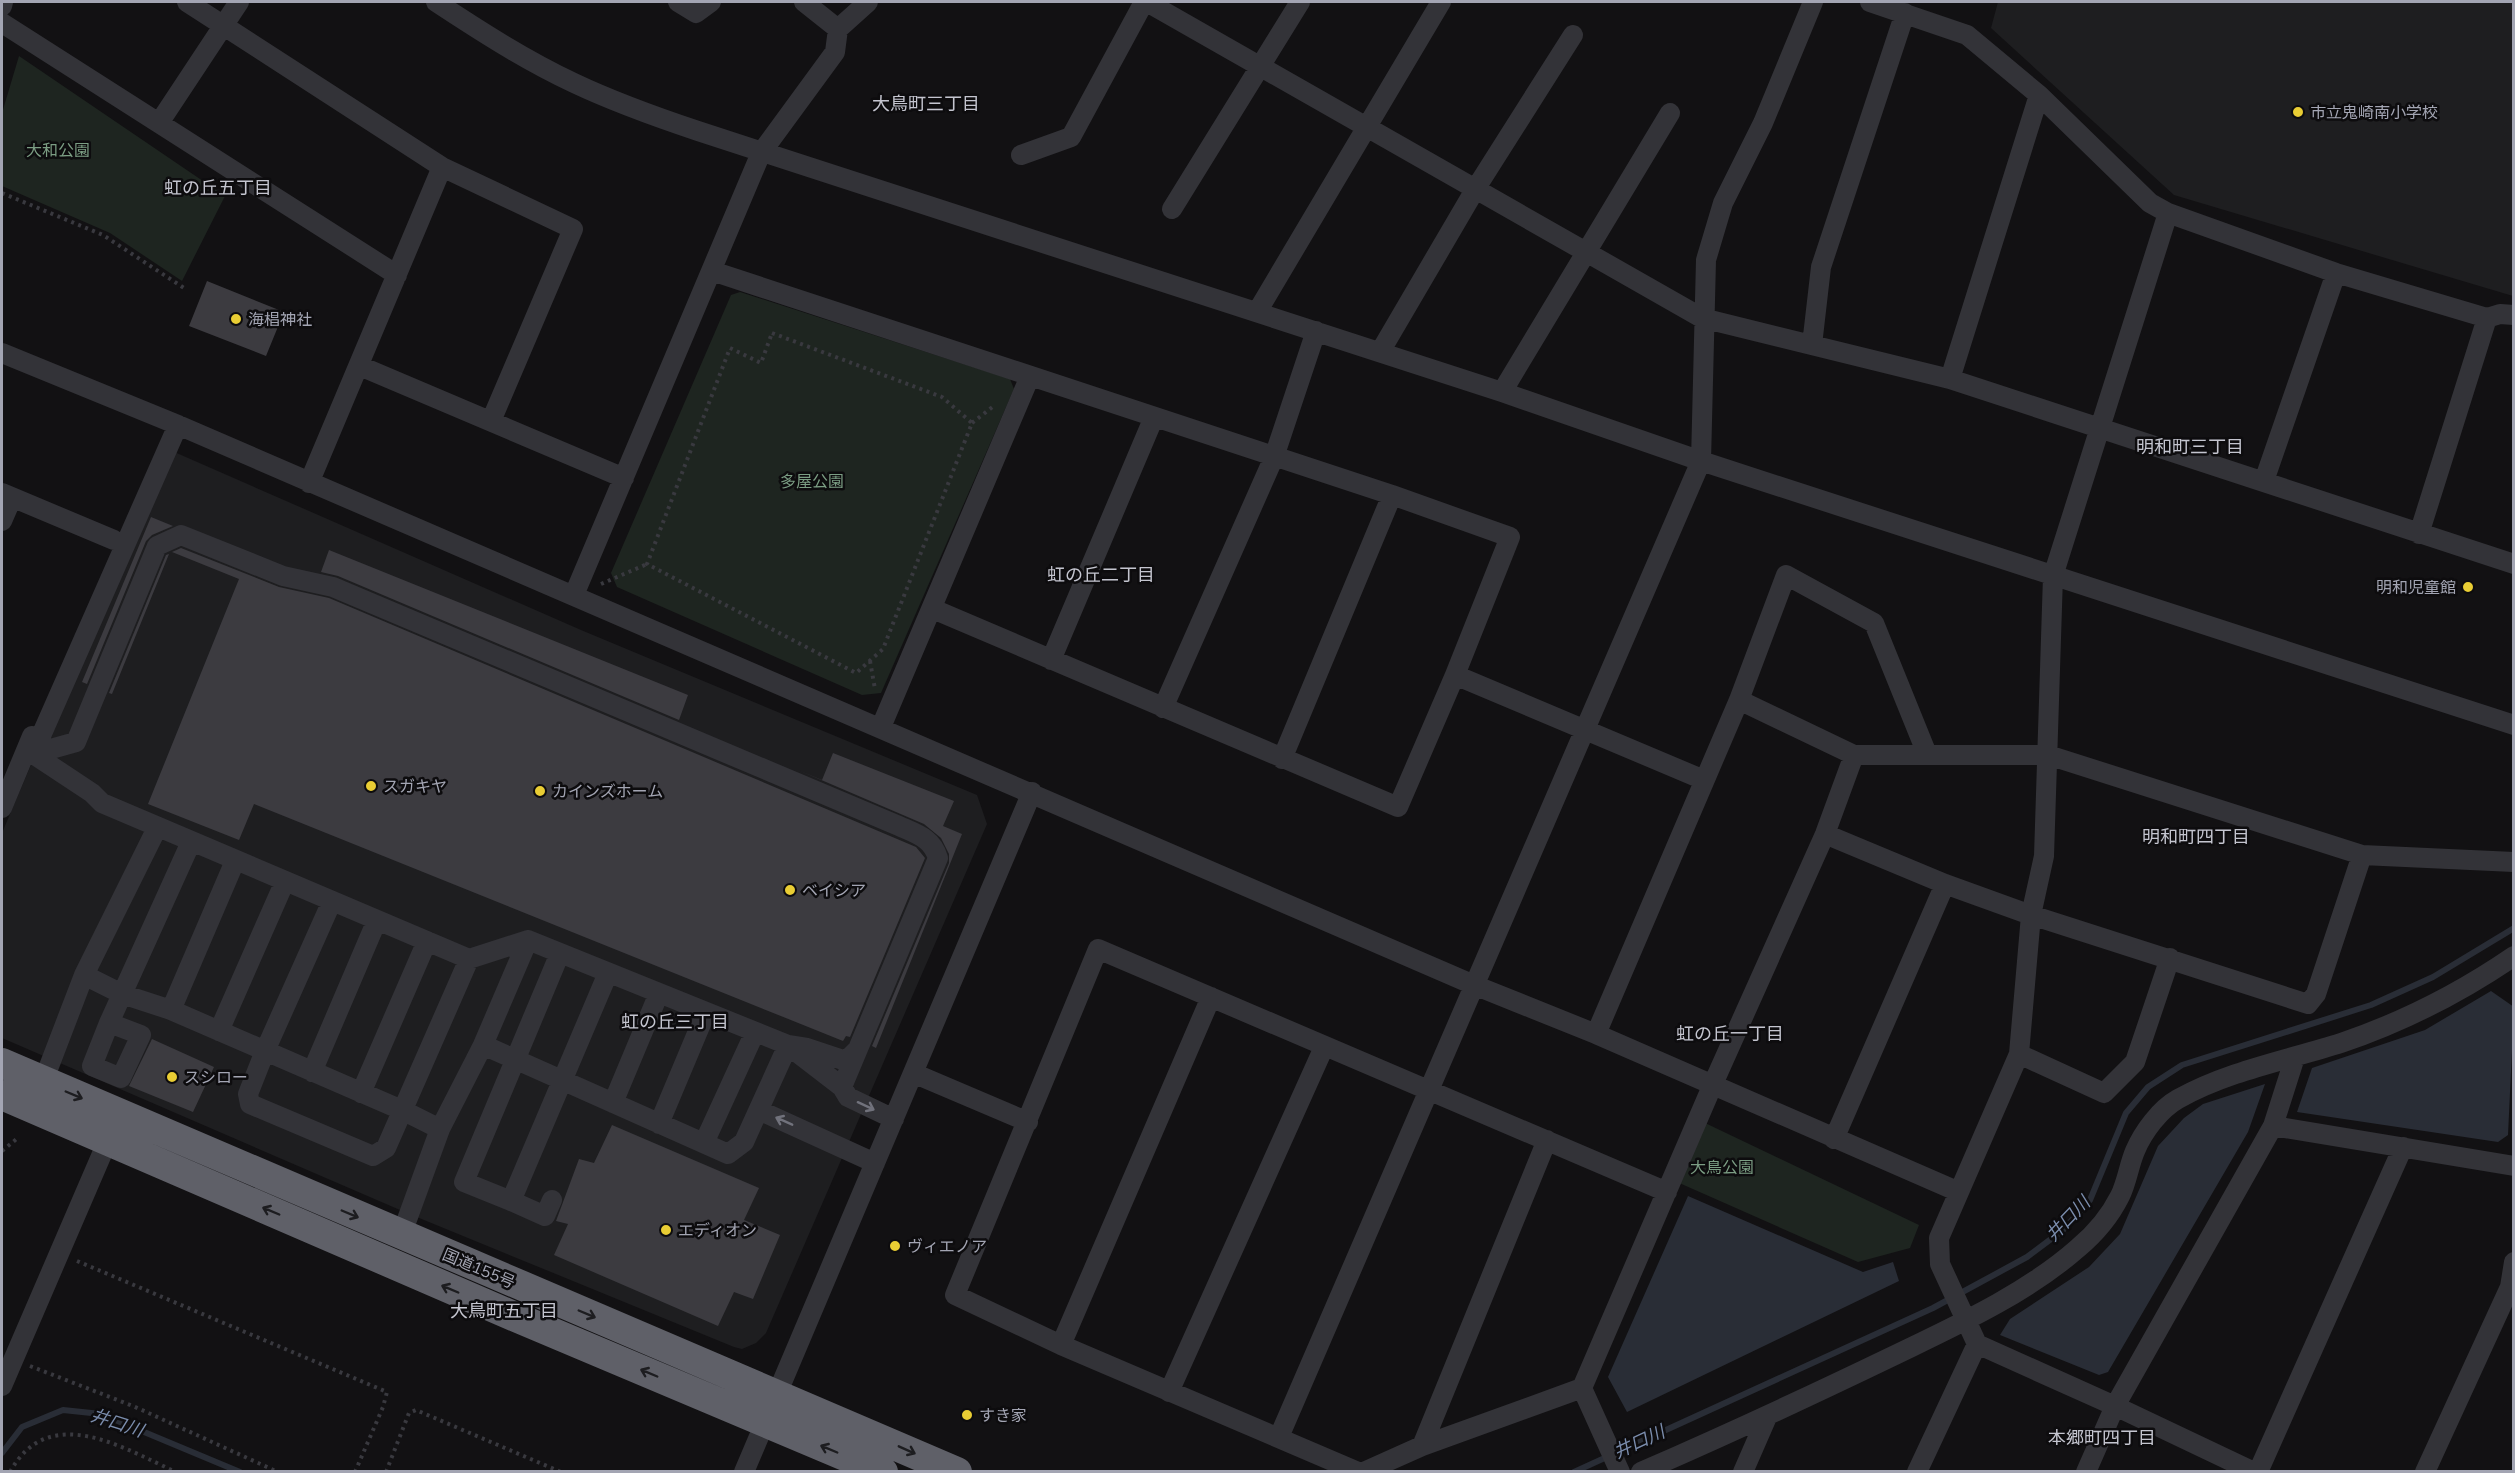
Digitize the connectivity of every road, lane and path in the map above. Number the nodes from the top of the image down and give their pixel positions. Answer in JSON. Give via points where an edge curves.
{"nodes":[{"id":1,"x":3,"y":2,"type":"edge"},
{"id":2,"x":187,"y":2,"type":"edge"},
{"id":3,"x":239,"y":2,"type":"edge"},
{"id":4,"x":436,"y":2,"type":"edge"},
{"id":5,"x":678,"y":2,"type":"edge"},
{"id":6,"x":711,"y":2,"type":"edge"},
{"id":7,"x":804,"y":2,"type":"edge"},
{"id":8,"x":868,"y":2,"type":"edge"},
{"id":9,"x":1146,"y":2,"type":"edge"},
{"id":10,"x":1300,"y":2,"type":"edge"},
{"id":11,"x":1441,"y":2,"type":"edge"},
{"id":12,"x":1813,"y":2,"type":"edge"},
{"id":13,"x":1870,"y":2,"type":"edge"},
{"id":14,"x":2,"y":6,"type":"edge"},
{"id":15,"x":1905,"y":13,"type":"junction"},
{"id":16,"x":2,"y":23,"type":"edge"},
{"id":17,"x":224,"y":25,"type":"junction"},
{"id":18,"x":838,"y":29,"type":"junction"},
{"id":19,"x":1573,"y":35,"type":"dead end"},
{"id":20,"x":1260,"y":66,"type":"junction"},
{"id":21,"x":2039,"y":95,"type":"junction"},
{"id":22,"x":1670,"y":113,"type":"dead end"},
{"id":23,"x":159,"y":123,"type":"junction"},
{"id":24,"x":1368,"y":127,"type":"junction"},
{"id":25,"x":761,"y":153,"type":"junction"},
{"id":26,"x":1021,"y":155,"type":"dead end"},
{"id":27,"x":442,"y":167,"type":"junction"},
{"id":28,"x":1476,"y":188,"type":"junction"},
{"id":29,"x":2,"y":193,"type":"edge"},
{"id":30,"x":1172,"y":209,"type":"dead end"},
{"id":31,"x":2168,"y":213,"type":"junction"},
{"id":32,"x":1584,"y":251,"type":"junction"},
{"id":33,"x":712,"y":272,"type":"junction"},
{"id":34,"x":2336,"y":273,"type":"junction"},
{"id":35,"x":397,"y":275,"type":"junction"},
{"id":36,"x":184,"y":288,"type":"dead end"},
{"id":37,"x":1257,"y":312,"type":"junction"},
{"id":38,"x":2514,"y":315,"type":"edge"},
{"id":39,"x":1702,"y":318,"type":"junction"},
{"id":40,"x":2487,"y":318,"type":"junction"},
{"id":41,"x":1316,"y":332,"type":"junction"},
{"id":42,"x":1812,"y":345,"type":"junction"},
{"id":43,"x":1380,"y":352,"type":"junction"},
{"id":44,"x":2,"y":353,"type":"edge"},
{"id":45,"x":360,"y":366,"type":"junction"},
{"id":46,"x":1030,"y":376,"type":"junction"},
{"id":47,"x":1950,"y":379,"type":"junction"},
{"id":48,"x":1502,"y":392,"type":"junction"},
{"id":49,"x":1154,"y":417,"type":"junction"},
{"id":50,"x":491,"y":421,"type":"junction"},
{"id":51,"x":171,"y":423,"type":"junction"},
{"id":52,"x":2099,"y":426,"type":"junction"},
{"id":53,"x":1274,"y":457,"type":"junction"},
{"id":54,"x":1701,"y":461,"type":"junction"},
{"id":55,"x":624,"y":478,"type":"junction"},
{"id":56,"x":2264,"y":481,"type":"junction"},
{"id":57,"x":309,"y":483,"type":"junction"},
{"id":58,"x":7,"y":495,"type":"edge"},
{"id":59,"x":1392,"y":495,"type":"junction"},
{"id":60,"x":2,"y":521,"type":"edge"},
{"id":61,"x":2419,"y":534,"type":"junction"},
{"id":62,"x":114,"y":540,"type":"junction"},
{"id":63,"x":647,"y":564,"type":"junction"},
{"id":64,"x":2514,"y":564,"type":"edge"},
{"id":65,"x":2053,"y":576,"type":"junction"},
{"id":66,"x":574,"y":595,"type":"junction"},
{"id":67,"x":933,"y":609,"type":"junction"},
{"id":68,"x":1051,"y":660,"type":"junction"},
{"id":69,"x":1455,"y":675,"type":"junction"},
{"id":70,"x":1739,"y":700,"type":"junction"},
{"id":71,"x":1164,"y":708,"type":"junction"},
{"id":72,"x":2514,"y":725,"type":"edge"},
{"id":73,"x":881,"y":727,"type":"junction"},
{"id":74,"x":1584,"y":728,"type":"junction"},
{"id":75,"x":33,"y":754,"type":"junction"},
{"id":76,"x":1927,"y":754,"type":"junction"},
{"id":77,"x":1854,"y":755,"type":"junction"},
{"id":78,"x":2048,"y":755,"type":"junction"},
{"id":79,"x":1281,"y":759,"type":"junction"},
{"id":80,"x":1704,"y":780,"type":"junction"},
{"id":81,"x":1032,"y":792,"type":"junction"},
{"id":82,"x":2,"y":808,"type":"edge"},
{"id":83,"x":157,"y":828,"type":"junction"},
{"id":84,"x":1825,"y":834,"type":"junction"},
{"id":85,"x":191,"y":842,"type":"junction"},
{"id":86,"x":2362,"y":855,"type":"junction"},
{"id":87,"x":236,"y":861,"type":"junction"},
{"id":88,"x":2514,"y":862,"type":"edge"},
{"id":89,"x":285,"y":881,"type":"junction"},
{"id":90,"x":1945,"y":884,"type":"junction"},
{"id":91,"x":332,"y":901,"type":"junction"},
{"id":92,"x":2031,"y":915,"type":"junction"},
{"id":93,"x":377,"y":920,"type":"junction"},
{"id":94,"x":528,"y":940,"type":"junction"},
{"id":95,"x":427,"y":941,"type":"junction"},
{"id":96,"x":560,"y":953,"type":"junction"},
{"id":97,"x":2514,"y":956,"type":"edge"},
{"id":98,"x":2170,"y":958,"type":"junction"},
{"id":99,"x":469,"y":959,"type":"junction"},
{"id":100,"x":608,"y":973,"type":"junction"},
{"id":101,"x":84,"y":975,"type":"junction"},
{"id":102,"x":1474,"y":985,"type":"junction"},
{"id":103,"x":658,"y":993,"type":"junction"},
{"id":104,"x":122,"y":994,"type":"junction"},
{"id":105,"x":1211,"y":997,"type":"junction"},
{"id":106,"x":171,"y":1010,"type":"junction"},
{"id":107,"x":706,"y":1012,"type":"junction"},
{"id":108,"x":109,"y":1023,"type":"dead end"},
{"id":109,"x":219,"y":1031,"type":"junction"},
{"id":110,"x":755,"y":1032,"type":"junction"},
{"id":111,"x":1596,"y":1034,"type":"junction"},
{"id":112,"x":483,"y":1045,"type":"junction"},
{"id":113,"x":788,"y":1045,"type":"junction"},
{"id":114,"x":1324,"y":1047,"type":"junction"},
{"id":115,"x":858,"y":1049,"type":"junction"},
{"id":116,"x":265,"y":1051,"type":"junction"},
{"id":117,"x":2019,"y":1054,"type":"junction"},
{"id":118,"x":2295,"y":1057,"type":"junction"},
{"id":119,"x":515,"y":1060,"type":"junction"},
{"id":120,"x":2,"y":1063,"type":"edge"},
{"id":121,"x":312,"y":1072,"type":"junction"},
{"id":122,"x":913,"y":1073,"type":"junction"},
{"id":123,"x":563,"y":1081,"type":"junction"},
{"id":124,"x":43,"y":1082,"type":"junction"},
{"id":125,"x":1713,"y":1084,"type":"junction"},
{"id":126,"x":842,"y":1087,"type":"junction"},
{"id":127,"x":1430,"y":1089,"type":"junction"},
{"id":128,"x":361,"y":1093,"type":"junction"},
{"id":129,"x":2,"y":1095,"type":"edge"},
{"id":130,"x":612,"y":1103,"type":"junction"},
{"id":131,"x":404,"y":1111,"type":"junction"},
{"id":132,"x":761,"y":1111,"type":"junction"},
{"id":133,"x":894,"y":1119,"type":"junction"},
{"id":134,"x":1028,"y":1122,"type":"junction"},
{"id":135,"x":659,"y":1124,"type":"junction"},
{"id":136,"x":2273,"y":1126,"type":"junction"},
{"id":137,"x":440,"y":1129,"type":"junction"},
{"id":138,"x":19,"y":1137,"type":"dead end"},
{"id":139,"x":1834,"y":1138,"type":"junction"},
{"id":140,"x":108,"y":1140,"type":"junction"},
{"id":141,"x":1547,"y":1140,"type":"junction"},
{"id":142,"x":704,"y":1143,"type":"junction"},
{"id":143,"x":2403,"y":1147,"type":"junction"},
{"id":144,"x":2,"y":1151,"type":"edge"},
{"id":145,"x":875,"y":1162,"type":"junction"},
{"id":146,"x":2514,"y":1166,"type":"edge"},
{"id":147,"x":1667,"y":1192,"type":"junction"},
{"id":148,"x":1959,"y":1192,"type":"junction"},
{"id":149,"x":552,"y":1200,"type":"dead end"},
{"id":150,"x":511,"y":1201,"type":"junction"},
{"id":151,"x":400,"y":1236,"type":"junction"},
{"id":152,"x":59,"y":1254,"type":"junction"},
{"id":153,"x":2514,"y":1262,"type":"edge"},
{"id":154,"x":1965,"y":1322,"type":"junction"},
{"id":155,"x":1977,"y":1344,"type":"junction"},
{"id":156,"x":1061,"y":1345,"type":"junction"},
{"id":157,"x":13,"y":1359,"type":"junction"},
{"id":158,"x":2,"y":1386,"type":"edge"},
{"id":159,"x":1582,"y":1388,"type":"junction"},
{"id":160,"x":1169,"y":1392,"type":"junction"},
{"id":161,"x":776,"y":1393,"type":"junction"},
{"id":162,"x":2115,"y":1406,"type":"junction"},
{"id":163,"x":1767,"y":1417,"type":"junction"},
{"id":164,"x":765,"y":1421,"type":"junction"},
{"id":165,"x":1279,"y":1437,"type":"junction"},
{"id":166,"x":1422,"y":1446,"type":"junction"},
{"id":167,"x":10,"y":1472,"type":"edge"},
{"id":168,"x":176,"y":1472,"type":"edge"},
{"id":169,"x":278,"y":1472,"type":"edge"},
{"id":170,"x":356,"y":1472,"type":"edge"},
{"id":171,"x":386,"y":1472,"type":"edge"},
{"id":172,"x":561,"y":1472,"type":"edge"},
{"id":173,"x":744,"y":1472,"type":"edge"},
{"id":174,"x":883,"y":1472,"type":"edge"},
{"id":175,"x":957,"y":1472,"type":"edge"},
{"id":176,"x":1358,"y":1472,"type":"edge"},
{"id":177,"x":1365,"y":1472,"type":"edge"},
{"id":178,"x":1620,"y":1472,"type":"edge"},
{"id":179,"x":1641,"y":1472,"type":"edge"},
{"id":180,"x":1743,"y":1472,"type":"edge"},
{"id":181,"x":1917,"y":1472,"type":"edge"},
{"id":182,"x":2085,"y":1472,"type":"edge"},
{"id":183,"x":2256,"y":1472,"type":"edge"},
{"id":184,"x":2425,"y":1472,"type":"edge"}],
"edges":[{"from":1,"to":14,"type":"street"},
{"from":2,"to":17,"type":"street"},
{"from":3,"to":17,"type":"street"},
{"from":4,"to":25,"type":"street","via":[[513,51],[573,82],[633,109]]},
{"from":5,"to":6,"type":"street","via":[[696,13]]},
{"from":7,"to":18,"type":"street"},
{"from":8,"to":18,"type":"street"},
{"from":9,"to":20,"type":"street"},
{"from":9,"to":26,"type":"street","via":[[1071,137]]},
{"from":10,"to":20,"type":"street"},
{"from":11,"to":24,"type":"street"},
{"from":12,"to":39,"type":"street","via":[[1763,123],[1723,203],[1706,260]]},
{"from":13,"to":15,"type":"street"},
{"from":15,"to":21,"type":"street","via":[[1967,35]]},
{"from":15,"to":42,"type":"street","via":[[1821,267]]},
{"from":16,"to":23,"type":"street"},
{"from":17,"to":23,"type":"street"},
{"from":17,"to":27,"type":"street"},
{"from":18,"to":25,"type":"street","via":[[835,52]]},
{"from":19,"to":28,"type":"street"},
{"from":20,"to":24,"type":"street"},
{"from":20,"to":30,"type":"street"},
{"from":21,"to":31,"type":"street","via":[[2150,203]]},
{"from":21,"to":47,"type":"street"},
{"from":22,"to":32,"type":"street"},
{"from":23,"to":35,"type":"street"},
{"from":24,"to":28,"type":"street"},
{"from":24,"to":37,"type":"street"},
{"from":25,"to":33,"type":"street"},
{"from":25,"to":37,"type":"street"},
{"from":27,"to":35,"type":"street"},
{"from":27,"to":50,"type":"street","via":[[573,229]]},
{"from":28,"to":32,"type":"street"},
{"from":28,"to":43,"type":"street"},
{"from":29,"to":36,"type":"path","via":[[103,235]]},
{"from":31,"to":34,"type":"street"},
{"from":31,"to":52,"type":"street"},
{"from":32,"to":39,"type":"street"},
{"from":32,"to":48,"type":"street"},
{"from":33,"to":46,"type":"street"},
{"from":33,"to":55,"type":"street"},
{"from":34,"to":40,"type":"street"},
{"from":34,"to":56,"type":"street"},
{"from":35,"to":45,"type":"street"},
{"from":37,"to":41,"type":"street"},
{"from":38,"to":40,"type":"street"},
{"from":39,"to":42,"type":"street"},
{"from":39,"to":54,"type":"street"},
{"from":40,"to":61,"type":"street"},
{"from":41,"to":43,"type":"street"},
{"from":41,"to":53,"type":"street"},
{"from":42,"to":47,"type":"street"},
{"from":43,"to":48,"type":"street"},
{"from":44,"to":51,"type":"street"},
{"from":45,"to":50,"type":"street"},
{"from":45,"to":57,"type":"street"},
{"from":46,"to":49,"type":"street"},
{"from":46,"to":67,"type":"street"},
{"from":47,"to":52,"type":"street"},
{"from":48,"to":54,"type":"street"},
{"from":49,"to":53,"type":"street"},
{"from":49,"to":68,"type":"street"},
{"from":50,"to":55,"type":"street"},
{"from":51,"to":57,"type":"street"},
{"from":51,"to":62,"type":"street"},
{"from":51,"to":75,"type":"street"},
{"from":52,"to":56,"type":"street"},
{"from":52,"to":65,"type":"street"},
{"from":53,"to":59,"type":"street"},
{"from":53,"to":71,"type":"street"},
{"from":54,"to":65,"type":"street"},
{"from":54,"to":74,"type":"street"},
{"from":55,"to":66,"type":"street"},
{"from":56,"to":61,"type":"street"},
{"from":57,"to":66,"type":"street"},
{"from":58,"to":60,"type":"street"},
{"from":58,"to":62,"type":"street"},
{"from":59,"to":69,"type":"street","via":[[1510,537]]},
{"from":59,"to":79,"type":"street"},
{"from":61,"to":64,"type":"street"},
{"from":62,"to":82,"type":"street"},
{"from":63,"to":63,"type":"path","via":[[730,348],[761,363],[772,333],[942,397],[972,423],[883,649],[856,673]]},
{"from":63,"to":66,"type":"path"},
{"from":65,"to":72,"type":"street"},
{"from":65,"to":78,"type":"street"},
{"from":66,"to":73,"type":"street"},
{"from":67,"to":68,"type":"street"},
{"from":67,"to":73,"type":"street"},
{"from":68,"to":71,"type":"street"},
{"from":69,"to":74,"type":"street"},
{"from":69,"to":79,"type":"street","via":[[1398,807]]},
{"from":70,"to":76,"type":"street","via":[[1786,575],[1874,623]]},
{"from":70,"to":77,"type":"street"},
{"from":70,"to":80,"type":"street"},
{"from":71,"to":79,"type":"street"},
{"from":73,"to":81,"type":"street"},
{"from":74,"to":80,"type":"street"},
{"from":74,"to":102,"type":"street"},
{"from":75,"to":83,"type":"street","via":[[102,803]]},
{"from":75,"to":115,"type":"street","via":[[76,742],[157,546],[181,535],[283,576],[333,587],[899,826],[934,846],[938,858]]},
{"from":76,"to":77,"type":"street"},
{"from":76,"to":78,"type":"street"},
{"from":77,"to":84,"type":"street"},
{"from":78,"to":86,"type":"street"},
{"from":78,"to":92,"type":"street","via":[[2044,856]]},
{"from":80,"to":111,"type":"street"},
{"from":81,"to":102,"type":"street"},
{"from":81,"to":122,"type":"street"},
{"from":83,"to":85,"type":"street"},
{"from":83,"to":101,"type":"street"},
{"from":84,"to":90,"type":"street"},
{"from":84,"to":125,"type":"street"},
{"from":85,"to":87,"type":"street"},
{"from":85,"to":104,"type":"street"},
{"from":86,"to":88,"type":"street"},
{"from":86,"to":98,"type":"street","via":[[2310,1003]]},
{"from":87,"to":89,"type":"street"},
{"from":87,"to":106,"type":"street"},
{"from":89,"to":91,"type":"street"},
{"from":89,"to":109,"type":"street"},
{"from":90,"to":92,"type":"street"},
{"from":90,"to":139,"type":"street"},
{"from":91,"to":93,"type":"street"},
{"from":91,"to":116,"type":"street"},
{"from":92,"to":98,"type":"street"},
{"from":92,"to":117,"type":"street"},
{"from":93,"to":95,"type":"street"},
{"from":93,"to":121,"type":"street"},
{"from":94,"to":96,"type":"street"},
{"from":94,"to":99,"type":"street"},
{"from":94,"to":112,"type":"street"},
{"from":95,"to":99,"type":"street"},
{"from":95,"to":128,"type":"street"},
{"from":96,"to":100,"type":"street"},
{"from":96,"to":119,"type":"street"},
{"from":97,"to":118,"type":"street","via":[[2407,1018]]},
{"from":98,"to":117,"type":"street","via":[[2135,1062],[2104,1093]]},
{"from":99,"to":131,"type":"street"},
{"from":100,"to":103,"type":"street"},
{"from":100,"to":123,"type":"street"},
{"from":101,"to":104,"type":"street"},
{"from":101,"to":124,"type":"street"},
{"from":102,"to":111,"type":"street"},
{"from":102,"to":127,"type":"street"},
{"from":103,"to":107,"type":"street"},
{"from":103,"to":130,"type":"street"},
{"from":104,"to":106,"type":"street"},
{"from":104,"to":108,"type":"street"},
{"from":105,"to":114,"type":"street"},
{"from":105,"to":134,"type":"street","via":[[1098,949]]},
{"from":105,"to":156,"type":"street"},
{"from":106,"to":109,"type":"street"},
{"from":107,"to":110,"type":"street"},
{"from":107,"to":135,"type":"street"},
{"from":109,"to":116,"type":"street"},
{"from":110,"to":113,"type":"street"},
{"from":110,"to":142,"type":"street"},
{"from":111,"to":125,"type":"street"},
{"from":112,"to":119,"type":"street"},
{"from":112,"to":137,"type":"street"},
{"from":113,"to":115,"type":"street","via":[[846,1061]]},
{"from":113,"to":126,"type":"street"},
{"from":113,"to":132,"type":"street"},
{"from":114,"to":127,"type":"street"},
{"from":114,"to":160,"type":"street"},
{"from":115,"to":126,"type":"street"},
{"from":116,"to":121,"type":"street"},
{"from":116,"to":131,"type":"street","via":[[248,1094],[250,1104],[373,1156],[386,1148]]},
{"from":117,"to":148,"type":"street"},
{"from":118,"to":136,"type":"street"},
{"from":118,"to":154,"type":"street","via":[[2211,1083],[2175,1101],[2152,1123],[2135,1150],[2121,1195],[2103,1225],[2077,1250]]},
{"from":119,"to":123,"type":"street"},
{"from":119,"to":150,"type":"street","via":[[464,1182]]},
{"from":120,"to":124,"type":"highway","name":"国道155号"},
{"from":121,"to":128,"type":"street"},
{"from":122,"to":133,"type":"street"},
{"from":122,"to":134,"type":"street"},
{"from":123,"to":130,"type":"street"},
{"from":123,"to":150,"type":"street"},
{"from":124,"to":151,"type":"highway","name":"国道155号","one_way":true},
{"from":125,"to":139,"type":"street"},
{"from":125,"to":147,"type":"street"},
{"from":126,"to":133,"type":"street","one_way":true,"via":[[848,1097]]},
{"from":127,"to":141,"type":"street"},
{"from":127,"to":165,"type":"street"},
{"from":128,"to":131,"type":"street"},
{"from":129,"to":140,"type":"highway","name":"国道155号"},
{"from":130,"to":135,"type":"street"},
{"from":131,"to":137,"type":"street"},
{"from":132,"to":142,"type":"street","via":[[744,1142],[728,1154]]},
{"from":145,"to":132,"type":"street","one_way":true},
{"from":133,"to":145,"type":"street"},
{"from":134,"to":156,"type":"street","via":[[955,1294]]},
{"from":135,"to":142,"type":"street"},
{"from":136,"to":143,"type":"street"},
{"from":136,"to":162,"type":"street"},
{"from":137,"to":151,"type":"street"},
{"from":138,"to":144,"type":"path"},
{"from":139,"to":148,"type":"street"},
{"from":140,"to":152,"type":"street"},
{"from":164,"to":140,"type":"highway","name":"国道155号","one_way":true},
{"from":141,"to":147,"type":"street"},
{"from":141,"to":166,"type":"street"},
{"from":143,"to":146,"type":"street"},
{"from":143,"to":183,"type":"street"},
{"from":145,"to":161,"type":"street"},
{"from":147,"to":159,"type":"street"},
{"from":148,"to":154,"type":"street","via":[[1939,1238],[1940,1264]]},
{"from":149,"to":150,"type":"street","via":[[545,1216]]},
{"from":151,"to":161,"type":"highway","name":"国道155号","one_way":true},
{"from":152,"to":157,"type":"street"},
{"from":152,"to":170,"type":"path","via":[[387,1392]]},
{"from":153,"to":184,"type":"street","via":[[2510,1287]]},
{"from":154,"to":155,"type":"street"},
{"from":154,"to":163,"type":"street"},
{"from":155,"to":162,"type":"street"},
{"from":155,"to":181,"type":"street"},
{"from":156,"to":160,"type":"street"},
{"from":157,"to":158,"type":"street"},
{"from":157,"to":169,"type":"path","via":[[133,1406]]},
{"from":159,"to":166,"type":"street"},
{"from":159,"to":178,"type":"street"},
{"from":160,"to":165,"type":"street"},
{"from":161,"to":164,"type":"street"},
{"from":161,"to":175,"type":"highway","name":"国道155号","one_way":true},
{"from":162,"to":182,"type":"street"},
{"from":162,"to":183,"type":"street"},
{"from":163,"to":179,"type":"street"},
{"from":163,"to":180,"type":"street"},
{"from":164,"to":173,"type":"street"},
{"from":174,"to":164,"type":"highway","name":"国道155号","one_way":true},
{"from":165,"to":176,"type":"street"},
{"from":166,"to":177,"type":"street"},
{"from":167,"to":168,"type":"path","via":[[23,1452],[37,1443],[52,1436],[73,1434],[95,1436]]},
{"from":171,"to":172,"type":"path","via":[[402,1427],[409,1413],[416,1410]]}]}
